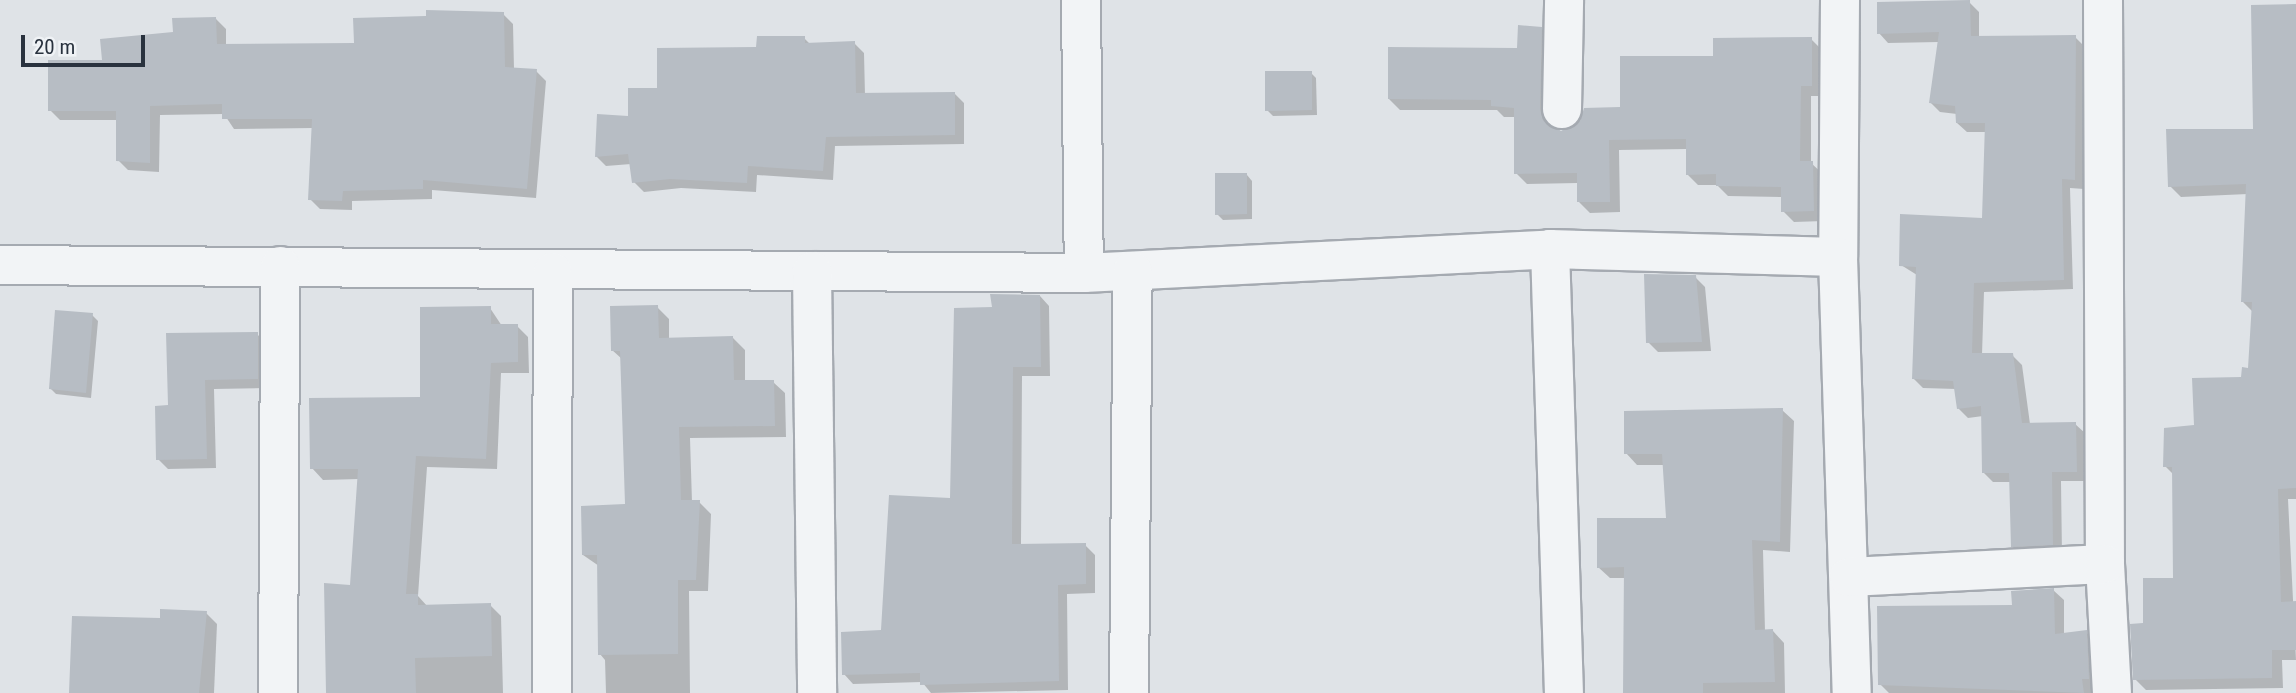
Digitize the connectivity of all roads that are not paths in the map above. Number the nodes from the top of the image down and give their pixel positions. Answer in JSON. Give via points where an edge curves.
{"nodes":[{"id":1,"x":1082,"y":0,"type":"edge"},
{"id":2,"x":1564,"y":0,"type":"edge"},
{"id":3,"x":1840,"y":0,"type":"edge"},
{"id":4,"x":2103,"y":0,"type":"edge"},
{"id":5,"x":1562,"y":109,"type":"dead end"},
{"id":6,"x":1550,"y":249,"type":"junction"},
{"id":7,"x":1838,"y":257,"type":"junction"},
{"id":8,"x":0,"y":265,"type":"edge"},
{"id":9,"x":280,"y":266,"type":"junction"},
{"id":10,"x":812,"y":271,"type":"junction"},
{"id":11,"x":1133,"y":271,"type":"junction"},
{"id":12,"x":553,"y":272,"type":"junction"},
{"id":13,"x":1084,"y":273,"type":"junction"},
{"id":14,"x":2105,"y":564,"type":"junction"},
{"id":15,"x":1849,"y":578,"type":"junction"},
{"id":16,"x":278,"y":693,"type":"edge"},
{"id":17,"x":552,"y":693,"type":"edge"},
{"id":18,"x":817,"y":693,"type":"edge"},
{"id":19,"x":1129,"y":693,"type":"edge"},
{"id":20,"x":1564,"y":693,"type":"edge"},
{"id":21,"x":1852,"y":693,"type":"edge"},
{"id":22,"x":2112,"y":693,"type":"edge"}],
"edges":[{"from":1,"to":13,"type":"street"},
{"from":2,"to":5,"type":"street"},
{"from":3,"to":7,"type":"street"},
{"from":4,"to":14,"type":"street"},
{"from":6,"to":7,"type":"street"},
{"from":6,"to":11,"type":"street"},
{"from":6,"to":20,"type":"street"},
{"from":7,"to":15,"type":"street"},
{"from":8,"to":9,"type":"street"},
{"from":9,"to":12,"type":"street"},
{"from":9,"to":16,"type":"street"},
{"from":10,"to":12,"type":"street"},
{"from":10,"to":13,"type":"street"},
{"from":10,"to":18,"type":"street"},
{"from":11,"to":13,"type":"street"},
{"from":11,"to":19,"type":"street"},
{"from":12,"to":17,"type":"street"},
{"from":14,"to":15,"type":"street"},
{"from":14,"to":22,"type":"street"},
{"from":15,"to":21,"type":"street"}]}
